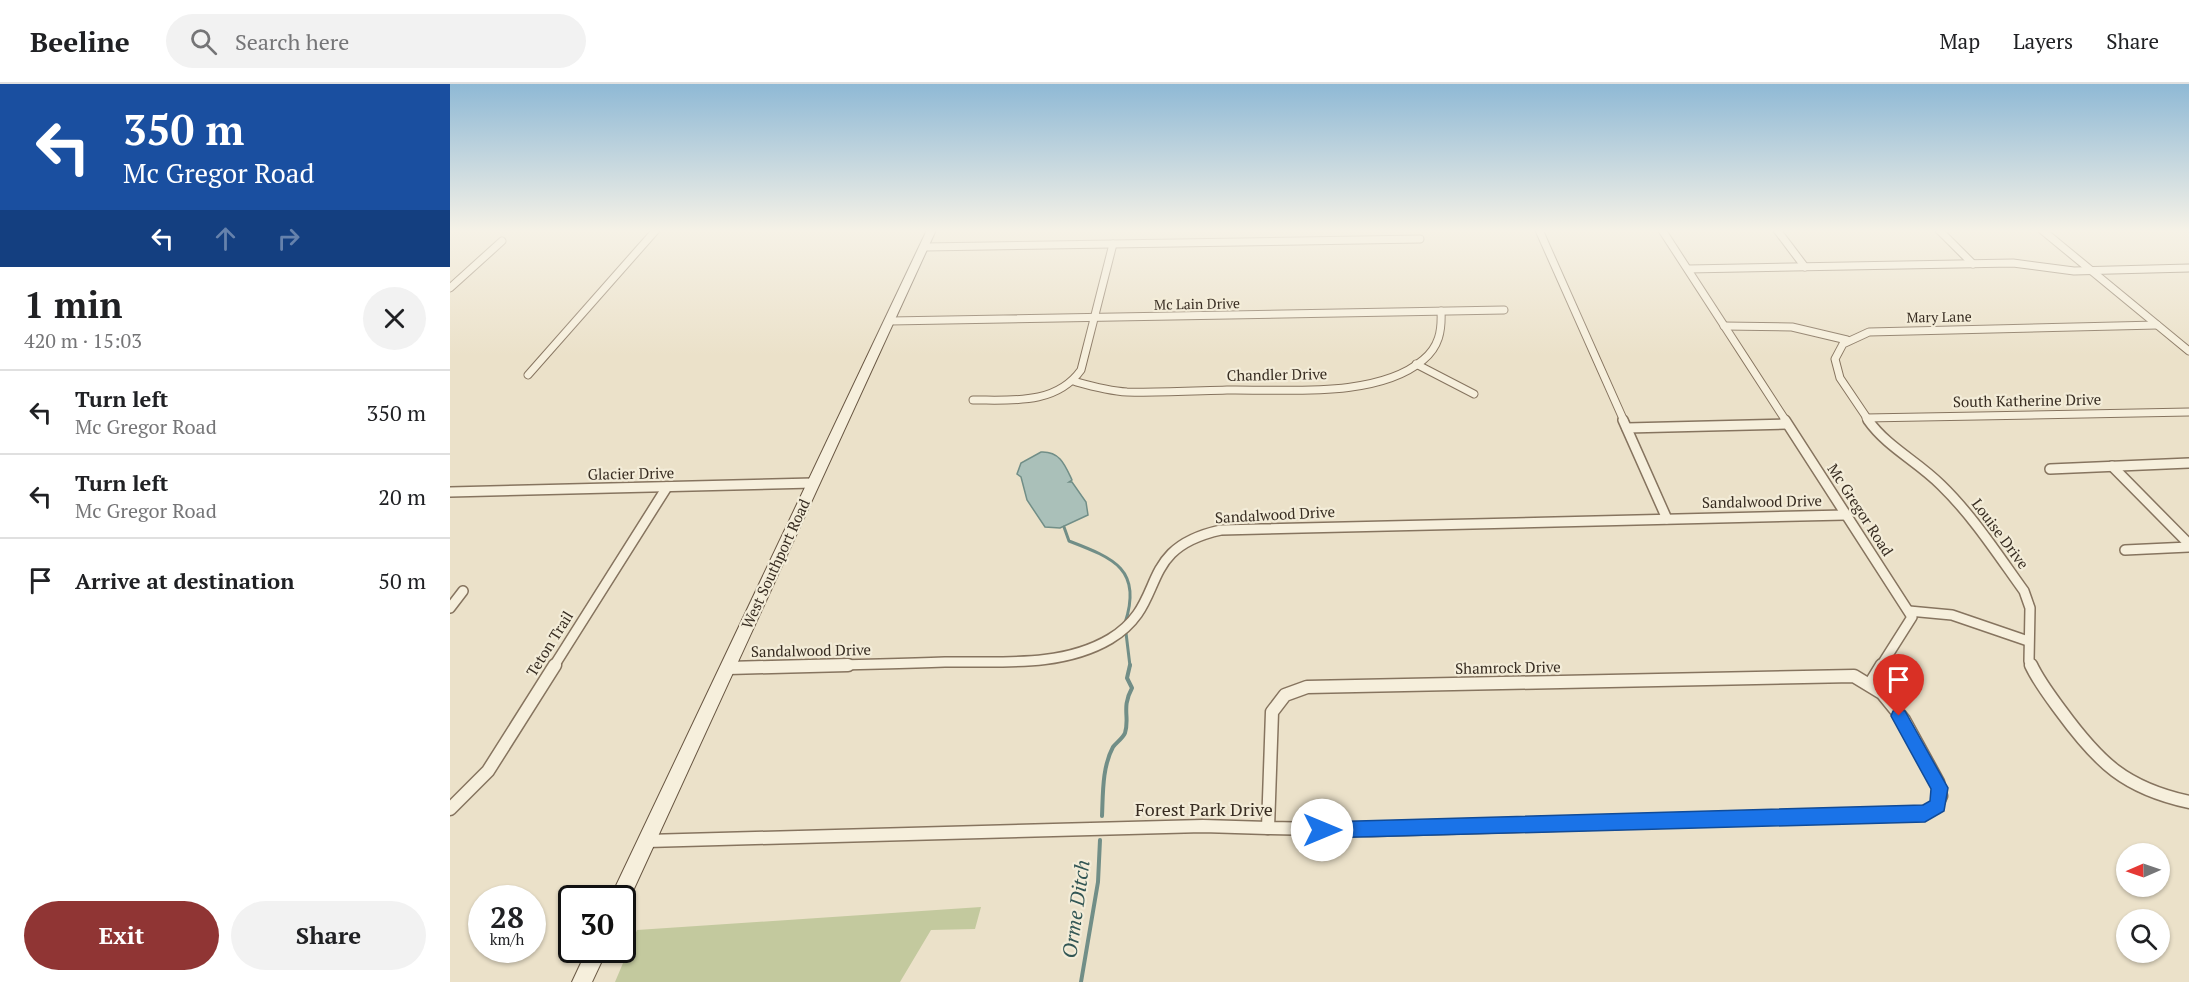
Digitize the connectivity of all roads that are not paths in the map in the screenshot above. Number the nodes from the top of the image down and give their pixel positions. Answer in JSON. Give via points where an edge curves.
{"nodes":[{"id":1,"x":468,"y":272,"type":"edge"},
{"id":2,"x":619,"y":272,"type":"edge"},
{"id":3,"x":913,"y":272,"type":"edge"},
{"id":4,"x":1106,"y":272,"type":"edge"},
{"id":5,"x":1558,"y":272,"type":"edge"},
{"id":6,"x":1690,"y":272,"type":"edge"},
{"id":7,"x":2092,"y":272,"type":"edge"},
{"id":8,"x":450,"y":288,"type":"edge"},
{"id":9,"x":1504,"y":310,"type":"dead end"},
{"id":10,"x":1441,"y":311,"type":"junction"},
{"id":11,"x":1094,"y":317,"type":"junction"},
{"id":12,"x":890,"y":321,"type":"junction"},
{"id":13,"x":2157,"y":325,"type":"junction"},
{"id":14,"x":1724,"y":326,"type":"junction"},
{"id":15,"x":1847,"y":340,"type":"junction"},
{"id":16,"x":2189,"y":351,"type":"edge"},
{"id":17,"x":1416,"y":364,"type":"junction"},
{"id":18,"x":528,"y":375,"type":"dead end"},
{"id":19,"x":1073,"y":381,"type":"junction"},
{"id":20,"x":1474,"y":394,"type":"dead end"},
{"id":21,"x":973,"y":400,"type":"dead end"},
{"id":22,"x":2189,"y":412,"type":"edge"},
{"id":23,"x":1866,"y":418,"type":"junction"},
{"id":24,"x":1786,"y":424,"type":"junction"},
{"id":25,"x":1627,"y":428,"type":"junction"},
{"id":26,"x":2189,"y":463,"type":"edge"},
{"id":27,"x":2112,"y":466,"type":"junction"},
{"id":28,"x":2050,"y":469,"type":"dead end"},
{"id":29,"x":813,"y":483,"type":"junction"},
{"id":30,"x":667,"y":487,"type":"junction"},
{"id":31,"x":450,"y":492,"type":"edge"},
{"id":32,"x":1845,"y":515,"type":"junction"},
{"id":33,"x":1667,"y":519,"type":"junction"},
{"id":34,"x":2189,"y":546,"type":"edge"},
{"id":35,"x":2125,"y":550,"type":"dead end"},
{"id":36,"x":463,"y":591,"type":"dead end"},
{"id":37,"x":450,"y":608,"type":"edge"},
{"id":38,"x":1909,"y":611,"type":"junction"},
{"id":39,"x":2028,"y":641,"type":"junction"},
{"id":40,"x":728,"y":668,"type":"junction"},
{"id":41,"x":1871,"y":683,"type":"junction"},
{"id":42,"x":2189,"y":802,"type":"edge"},
{"id":43,"x":450,"y":809,"type":"edge"},
{"id":44,"x":1268,"y":828,"type":"junction"},
{"id":45,"x":647,"y":841,"type":"junction"},
{"id":46,"x":627,"y":885,"type":"edge"},
{"id":47,"x":591,"y":963,"type":"edge"},
{"id":48,"x":582,"y":982,"type":"edge"}],
"edges":[{"from":1,"to":8,"type":"street"},
{"from":2,"to":18,"type":"street"},
{"from":3,"to":12,"type":"main road","name":"West Southport Road"},
{"from":4,"to":11,"type":"street"},
{"from":5,"to":25,"type":"street"},
{"from":6,"to":14,"type":"street","name":"Mc Gregor Road"},
{"from":7,"to":13,"type":"street"},
{"from":9,"to":10,"type":"street","name":"Mc Lain Drive"},
{"from":10,"to":11,"type":"street","name":"Mc Lain Drive"},
{"from":10,"to":17,"type":"street","name":"Chandler Drive","via":[[1442,331],[1437,343]]},
{"from":11,"to":12,"type":"street","name":"Mc Lain Drive"},
{"from":11,"to":19,"type":"street","via":[[1081,370]]},
{"from":12,"to":29,"type":"main road","name":"West Southport Road"},
{"from":13,"to":15,"type":"street","name":"Mary Lane","via":[[1884,330]]},
{"from":13,"to":16,"type":"street"},
{"from":14,"to":15,"type":"street","name":"Mary Lane","via":[[1782,326]]},
{"from":14,"to":24,"type":"street","name":"Mc Gregor Road"},
{"from":15,"to":23,"type":"street","name":"Louise Drive","via":[[1835,352],[1834,365]]},
{"from":17,"to":19,"type":"street","name":"Chandler Drive","via":[[1383,380],[1337,387],[1126,392]]},
{"from":17,"to":20,"type":"street"},
{"from":19,"to":21,"type":"street","via":[[1039,396]]},
{"from":22,"to":23,"type":"street","name":"South Katherine Drive"},
{"from":23,"to":39,"type":"street","name":"Louise Drive","via":[[1884,440],[1949,492],[2024,591],[2030,608]]},
{"from":24,"to":25,"type":"street"},
{"from":24,"to":32,"type":"street","name":"Mc Gregor Road"},
{"from":25,"to":33,"type":"street"},
{"from":26,"to":27,"type":"street"},
{"from":27,"to":28,"type":"street"},
{"from":27,"to":34,"type":"street"},
{"from":29,"to":30,"type":"street","name":"Glacier Drive"},
{"from":29,"to":40,"type":"main road","name":"West Southport Road"},
{"from":30,"to":31,"type":"street","name":"Glacier Drive"},
{"from":30,"to":43,"type":"street","name":"Teton Trail","via":[[488,771]]},
{"from":32,"to":33,"type":"street","name":"Sandalwood Drive"},
{"from":32,"to":38,"type":"street","name":"Mc Gregor Road"},
{"from":33,"to":40,"type":"street","name":"Sandalwood Drive","via":[[1217,531],[1193,538],[1173,550],[1160,567],[1150,596],[1132,621],[1105,642],[1079,653],[1041,660]]},
{"from":34,"to":35,"type":"street"},
{"from":36,"to":37,"type":"street"},
{"from":38,"to":39,"type":"street","via":[[1952,615]]},
{"from":38,"to":41,"type":"street","via":[[1912,617]]},
{"from":39,"to":42,"type":"street","name":"Louise Drive","via":[[2029,661],[2037,678],[2087,747],[2111,770],[2156,795]]},
{"from":40,"to":45,"type":"main road","name":"West Southport Road"},
{"from":41,"to":44,"type":"street","name":"Shamrock Drive","via":[[1845,675],[1298,689],[1281,697],[1271,716],[1272,793]]},
{"from":41,"to":44,"type":"street","name":"Forest Park Drive","via":[[1889,699],[1938,782],[1941,796],[1930,812],[1371,830]]},
{"from":44,"to":45,"type":"street","name":"Forest Park Drive","via":[[1187,826]]},
{"from":45,"to":46,"type":"main road","name":"West Southport Road"},
{"from":47,"to":48,"type":"main road"}]}
